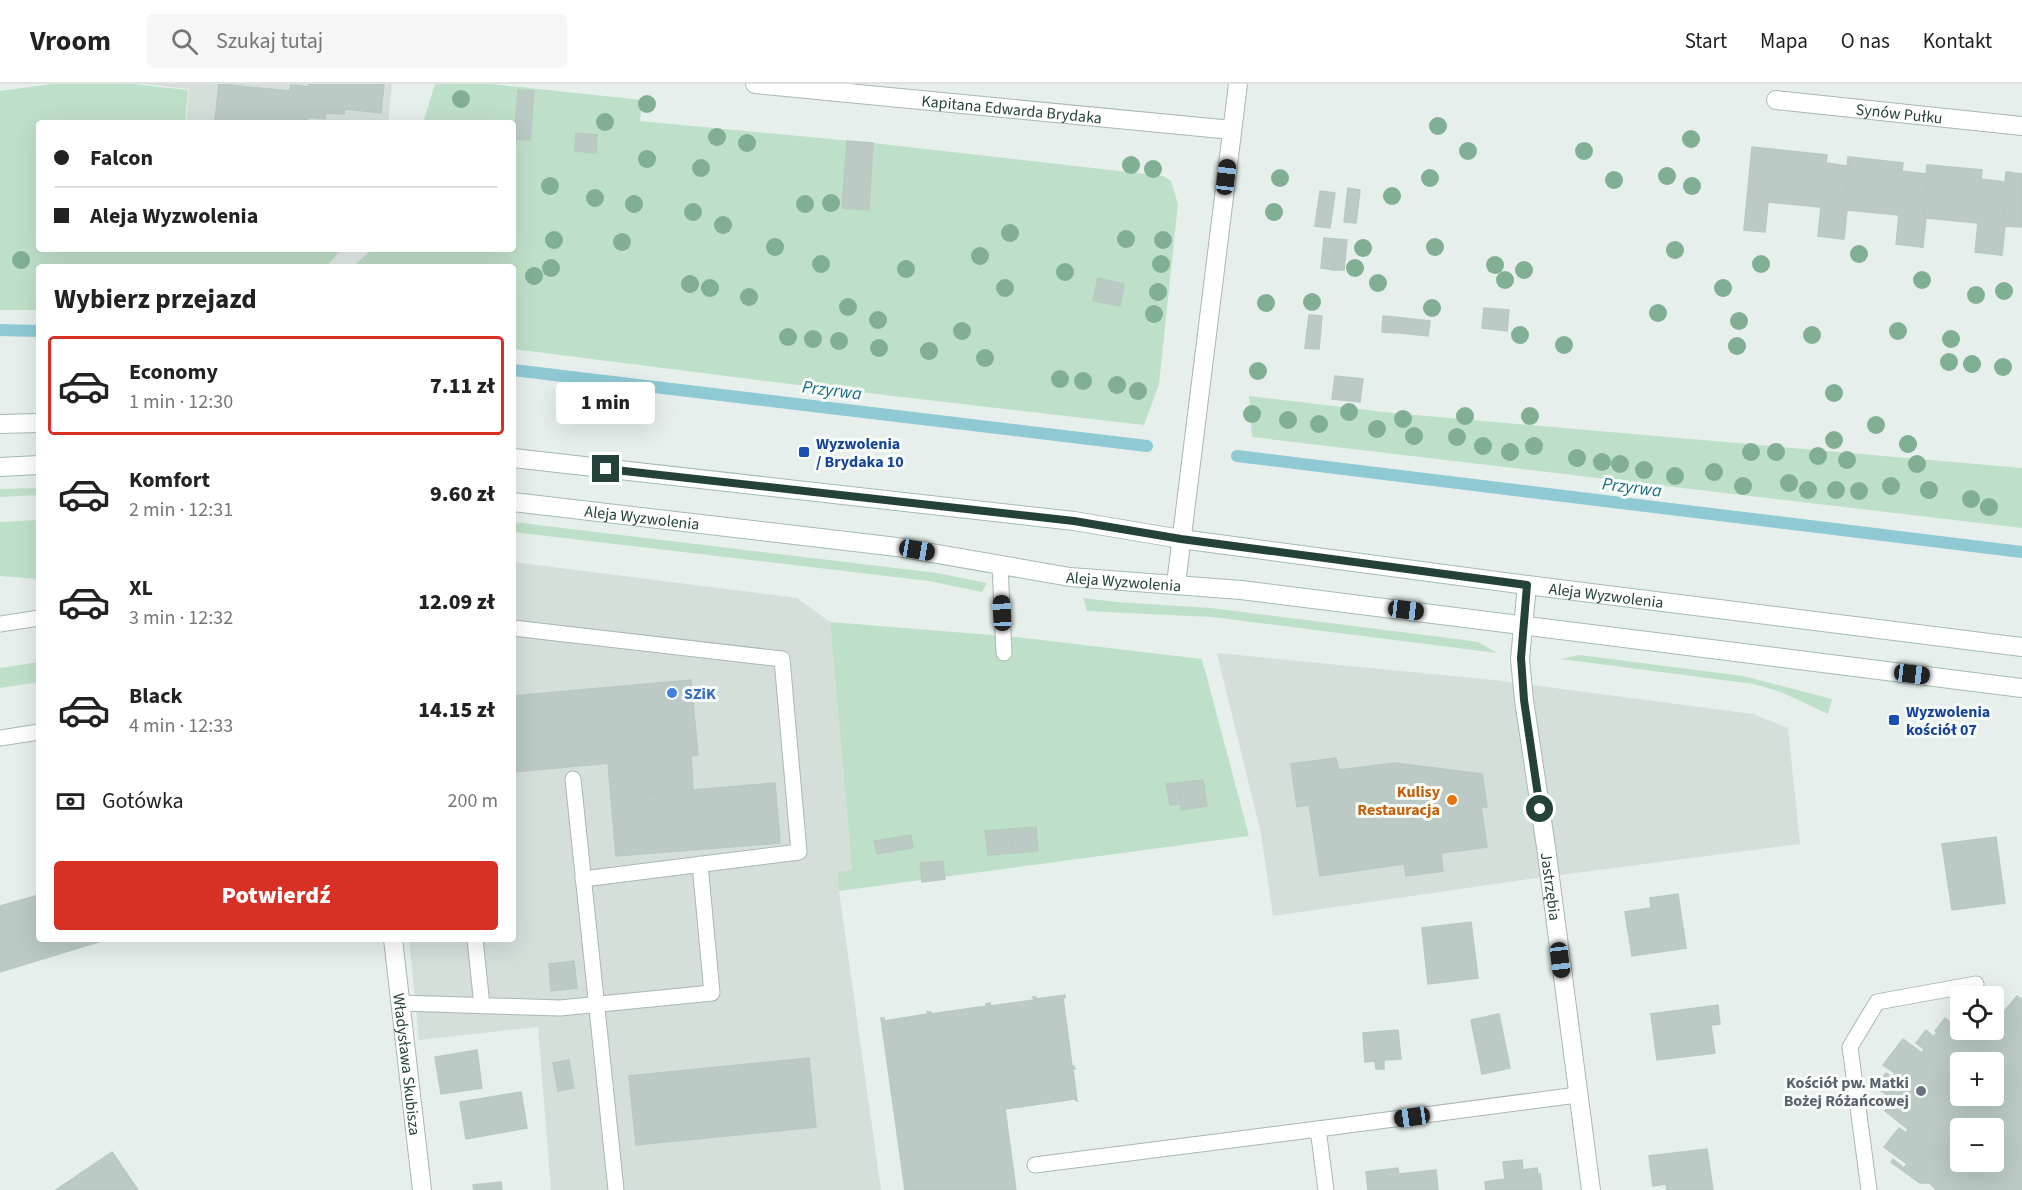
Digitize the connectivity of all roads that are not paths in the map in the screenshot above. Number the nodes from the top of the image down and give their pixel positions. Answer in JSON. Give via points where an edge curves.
{"nodes":[{"id":1,"x":755,"y":84,"type":"edge"},
{"id":2,"x":1238,"y":84,"type":"edge"},
{"id":3,"x":1776,"y":100,"type":"dead end"},
{"id":4,"x":2022,"y":126,"type":"edge"},
{"id":5,"x":1232,"y":130,"type":"junction"},
{"id":6,"x":36,"y":423,"type":"edge"},
{"id":7,"x":0,"y":424,"type":"edge"},
{"id":8,"x":516,"y":458,"type":"edge"},
{"id":9,"x":36,"y":465,"type":"edge"},
{"id":10,"x":0,"y":467,"type":"edge"},
{"id":11,"x":516,"y":502,"type":"edge"},
{"id":12,"x":1181,"y":539,"type":"junction"},
{"id":13,"x":1000,"y":565,"type":"junction"},
{"id":14,"x":1176,"y":584,"type":"junction"},
{"id":15,"x":1527,"y":585,"type":"junction"},
{"id":16,"x":36,"y":618,"type":"edge"},
{"id":17,"x":0,"y":624,"type":"edge"},
{"id":18,"x":1523,"y":625,"type":"junction"},
{"id":19,"x":516,"y":628,"type":"edge"},
{"id":20,"x":2022,"y":647,"type":"edge"},
{"id":21,"x":1004,"y":652,"type":"dead end"},
{"id":22,"x":2022,"y":688,"type":"edge"},
{"id":23,"x":36,"y":732,"type":"edge"},
{"id":24,"x":0,"y":738,"type":"edge"},
{"id":25,"x":573,"y":779,"type":"dead end"},
{"id":26,"x":700,"y":864,"type":"junction"},
{"id":27,"x":584,"y":879,"type":"junction"},
{"id":28,"x":393,"y":942,"type":"edge"},
{"id":29,"x":475,"y":942,"type":"edge"},
{"id":30,"x":1976,"y":984,"type":"dead end"},
{"id":31,"x":400,"y":1003,"type":"junction"},
{"id":32,"x":598,"y":1004,"type":"junction"},
{"id":33,"x":482,"y":1006,"type":"junction"},
{"id":34,"x":1577,"y":1095,"type":"junction"},
{"id":35,"x":1318,"y":1129,"type":"junction"},
{"id":36,"x":1035,"y":1165,"type":"dead end"},
{"id":37,"x":422,"y":1190,"type":"edge"},
{"id":38,"x":616,"y":1190,"type":"edge"},
{"id":39,"x":1326,"y":1190,"type":"edge"},
{"id":40,"x":1591,"y":1190,"type":"edge"},
{"id":41,"x":1869,"y":1190,"type":"edge"}],
"edges":[{"from":1,"to":5,"type":"main road","name":"Kapitana Edwarda Brydaka"},
{"from":2,"to":5,"type":"main road"},
{"from":3,"to":4,"type":"main road","name":"Synów Pułku"},
{"from":5,"to":12,"type":"main road"},
{"from":6,"to":7,"type":"main road"},
{"from":8,"to":12,"type":"main road","name":"Aleja Wyzwolenia","via":[[1074,521]]},
{"from":9,"to":10,"type":"main road"},
{"from":11,"to":13,"type":"main road","name":"Aleja Wyzwolenia","via":[[897,547]]},
{"from":12,"to":14,"type":"main road"},
{"from":12,"to":15,"type":"main road","name":"Aleja Wyzwolenia"},
{"from":13,"to":14,"type":"main road","name":"Aleja Wyzwolenia","via":[[1070,577]]},
{"from":13,"to":21,"type":"lane"},
{"from":14,"to":18,"type":"main road","name":"Aleja Wyzwolenia"},
{"from":15,"to":18,"type":"main road","name":"Jastrzębia"},
{"from":15,"to":20,"type":"main road","name":"Aleja Wyzwolenia"},
{"from":16,"to":17,"type":"lane"},
{"from":18,"to":22,"type":"main road","name":"Aleja Wyzwolenia"},
{"from":18,"to":34,"type":"main road","name":"Jastrzębia","via":[[1524,700]]},
{"from":19,"to":26,"type":"lane","via":[[782,659],[799,852]]},
{"from":23,"to":24,"type":"lane"},
{"from":25,"to":27,"type":"lane"},
{"from":26,"to":27,"type":"lane"},
{"from":26,"to":32,"type":"lane","via":[[712,993]]},
{"from":27,"to":32,"type":"lane"},
{"from":28,"to":31,"type":"main road","name":"Władysława Skubisza"},
{"from":29,"to":33,"type":"lane"},
{"from":30,"to":41,"type":"lane","via":[[1877,1002],[1850,1047]]},
{"from":31,"to":33,"type":"lane"},
{"from":31,"to":37,"type":"main road","name":"Władysława Skubisza"},
{"from":32,"to":33,"type":"lane","via":[[560,1008]]},
{"from":32,"to":38,"type":"lane"},
{"from":34,"to":35,"type":"lane"},
{"from":34,"to":40,"type":"main road","name":"Jastrzębia"},
{"from":35,"to":36,"type":"lane"},
{"from":35,"to":39,"type":"lane"}]}
